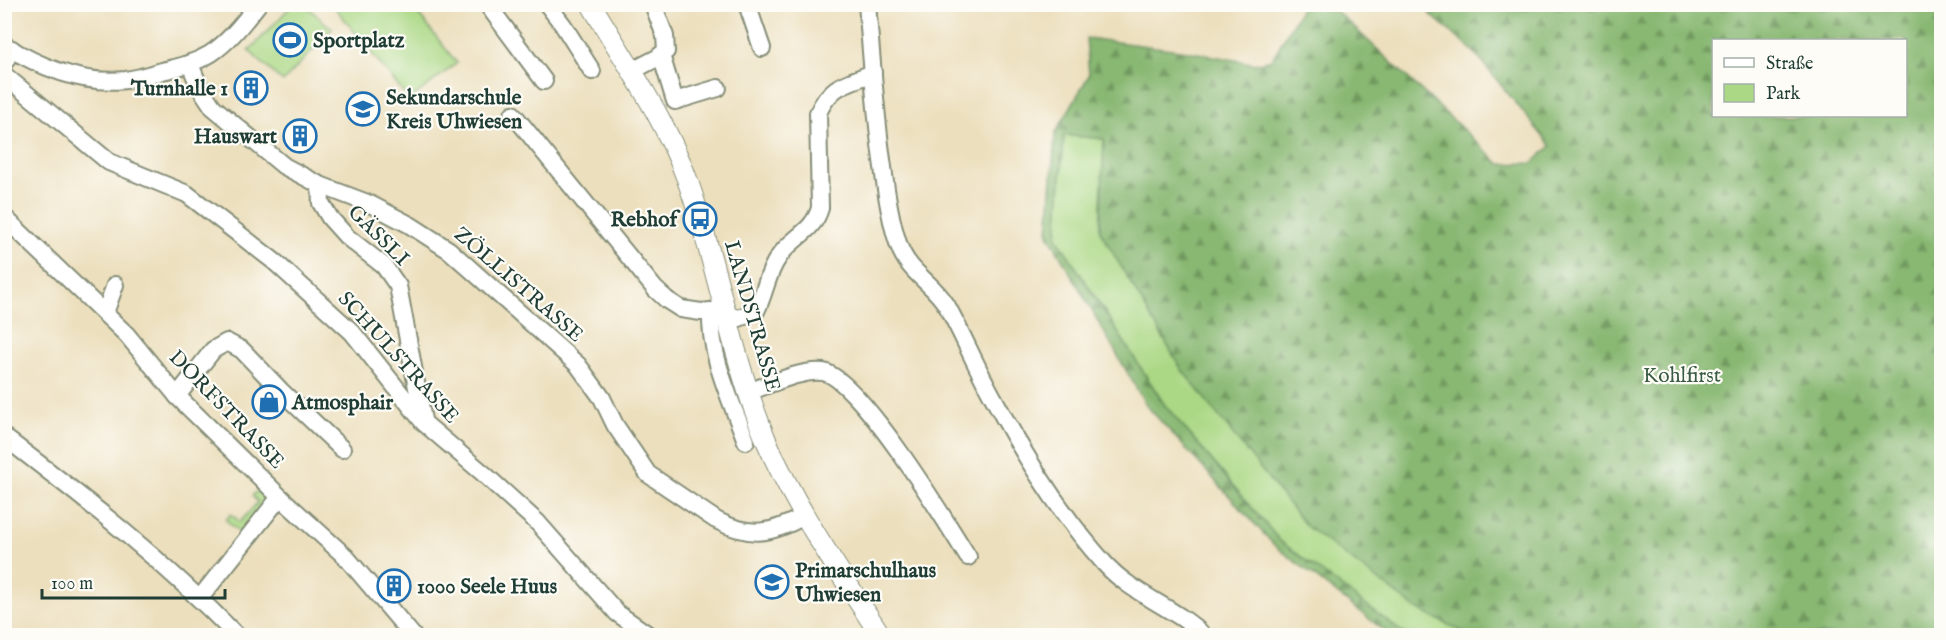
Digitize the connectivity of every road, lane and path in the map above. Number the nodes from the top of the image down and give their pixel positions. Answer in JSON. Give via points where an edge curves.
{"nodes":[{"id":1,"x":258,"y":4,"type":"edge"},
{"id":2,"x":487,"y":4,"type":"edge"},
{"id":3,"x":547,"y":4,"type":"edge"},
{"id":4,"x":591,"y":4,"type":"edge"},
{"id":5,"x":653,"y":4,"type":"edge"},
{"id":6,"x":747,"y":4,"type":"edge"},
{"id":7,"x":867,"y":4,"type":"edge"},
{"id":8,"x":762,"y":48,"type":"dead end"},
{"id":9,"x":7,"y":52,"type":"edge"},
{"id":10,"x":661,"y":55,"type":"junction"},
{"id":11,"x":190,"y":64,"type":"junction"},
{"id":12,"x":592,"y":71,"type":"dead end"},
{"id":13,"x":632,"y":71,"type":"junction"},
{"id":14,"x":873,"y":73,"type":"junction"},
{"id":15,"x":4,"y":75,"type":"edge"},
{"id":16,"x":544,"y":81,"type":"dead end"},
{"id":17,"x":718,"y":88,"type":"dead end"},
{"id":18,"x":513,"y":114,"type":"dead end"},
{"id":19,"x":320,"y":185,"type":"junction"},
{"id":20,"x":4,"y":217,"type":"edge"},
{"id":21,"x":116,"y":285,"type":"dead end"},
{"id":22,"x":105,"y":313,"type":"junction"},
{"id":23,"x":718,"y":313,"type":"junction"},
{"id":24,"x":748,"y":392,"type":"junction"},
{"id":25,"x":177,"y":396,"type":"junction"},
{"id":26,"x":424,"y":423,"type":"junction"},
{"id":27,"x":4,"y":437,"type":"edge"},
{"id":28,"x":746,"y":441,"type":"dead end"},
{"id":29,"x":342,"y":449,"type":"dead end"},
{"id":30,"x":280,"y":497,"type":"junction"},
{"id":31,"x":804,"y":516,"type":"junction"},
{"id":32,"x":968,"y":557,"type":"dead end"},
{"id":33,"x":200,"y":598,"type":"junction"},
{"id":34,"x":237,"y":636,"type":"edge"},
{"id":35,"x":413,"y":636,"type":"edge"},
{"id":36,"x":650,"y":636,"type":"edge"},
{"id":37,"x":881,"y":636,"type":"edge"},
{"id":38,"x":1204,"y":636,"type":"edge"}],
"edges":[{"from":1,"to":11,"type":"street","via":[[227,41]]},
{"from":2,"to":16,"type":"street"},
{"from":3,"to":12,"type":"street"},
{"from":4,"to":13,"type":"main road","name":"LANDSTRASSE"},
{"from":5,"to":10,"type":"street","via":[[667,44]]},
{"from":6,"to":8,"type":"street"},
{"from":7,"to":14,"type":"street"},
{"from":9,"to":11,"type":"street","via":[[94,80],[128,80]]},
{"from":10,"to":13,"type":"street"},
{"from":10,"to":17,"type":"street","via":[[675,101]]},
{"from":11,"to":19,"type":"street","name":"ZÖLLISTRASSE","via":[[216,111],[284,166]]},
{"from":13,"to":23,"type":"main road","name":"LANDSTRASSE","via":[[681,163],[710,250]]},
{"from":14,"to":23,"type":"street","via":[[834,89],[818,113],[820,208],[812,227],[785,246],[775,261],[756,311],[739,318]]},
{"from":14,"to":38,"type":"street","via":[[885,184],[894,232],[905,259],[945,303],[1033,466],[1100,558],[1126,583],[1177,614]]},
{"from":15,"to":26,"type":"street","name":"SCHULSTRASSE","via":[[109,162],[187,194],[275,262],[352,332]]},
{"from":18,"to":23,"type":"street","via":[[655,289],[681,309]]},
{"from":19,"to":26,"type":"street","name":"GÄSSLI","via":[[321,203],[330,218],[384,266],[398,286]]},
{"from":19,"to":31,"type":"street","name":"ZÖLLISTRASSE","via":[[370,204],[449,250],[578,365],[648,474],[716,519],[742,530],[783,528]]},
{"from":20,"to":22,"type":"street","name":"DORFSTRASSE"},
{"from":21,"to":22,"type":"street"},
{"from":22,"to":25,"type":"street","name":"DORFSTRASSE"},
{"from":23,"to":24,"type":"main road","name":"LANDSTRASSE"},
{"from":23,"to":28,"type":"street","via":[[715,349]]},
{"from":24,"to":31,"type":"main road","name":"LANDSTRASSE","via":[[779,468]]},
{"from":24,"to":32,"type":"street","via":[[812,372],[825,372],[841,380],[921,481]]},
{"from":25,"to":29,"type":"street","via":[[213,350],[227,342],[243,350]]},
{"from":25,"to":30,"type":"street","name":"DORFSTRASSE"},
{"from":26,"to":36,"type":"street","name":"SCHULSTRASSE","via":[[538,523],[617,613]]},
{"from":27,"to":33,"type":"street","via":[[116,523]]},
{"from":30,"to":33,"type":"street"},
{"from":30,"to":35,"type":"street","name":"DORFSTRASSE","via":[[346,557]]},
{"from":31,"to":37,"type":"main road","name":"LANDSTRASSE"},
{"from":33,"to":34,"type":"street"}]}
